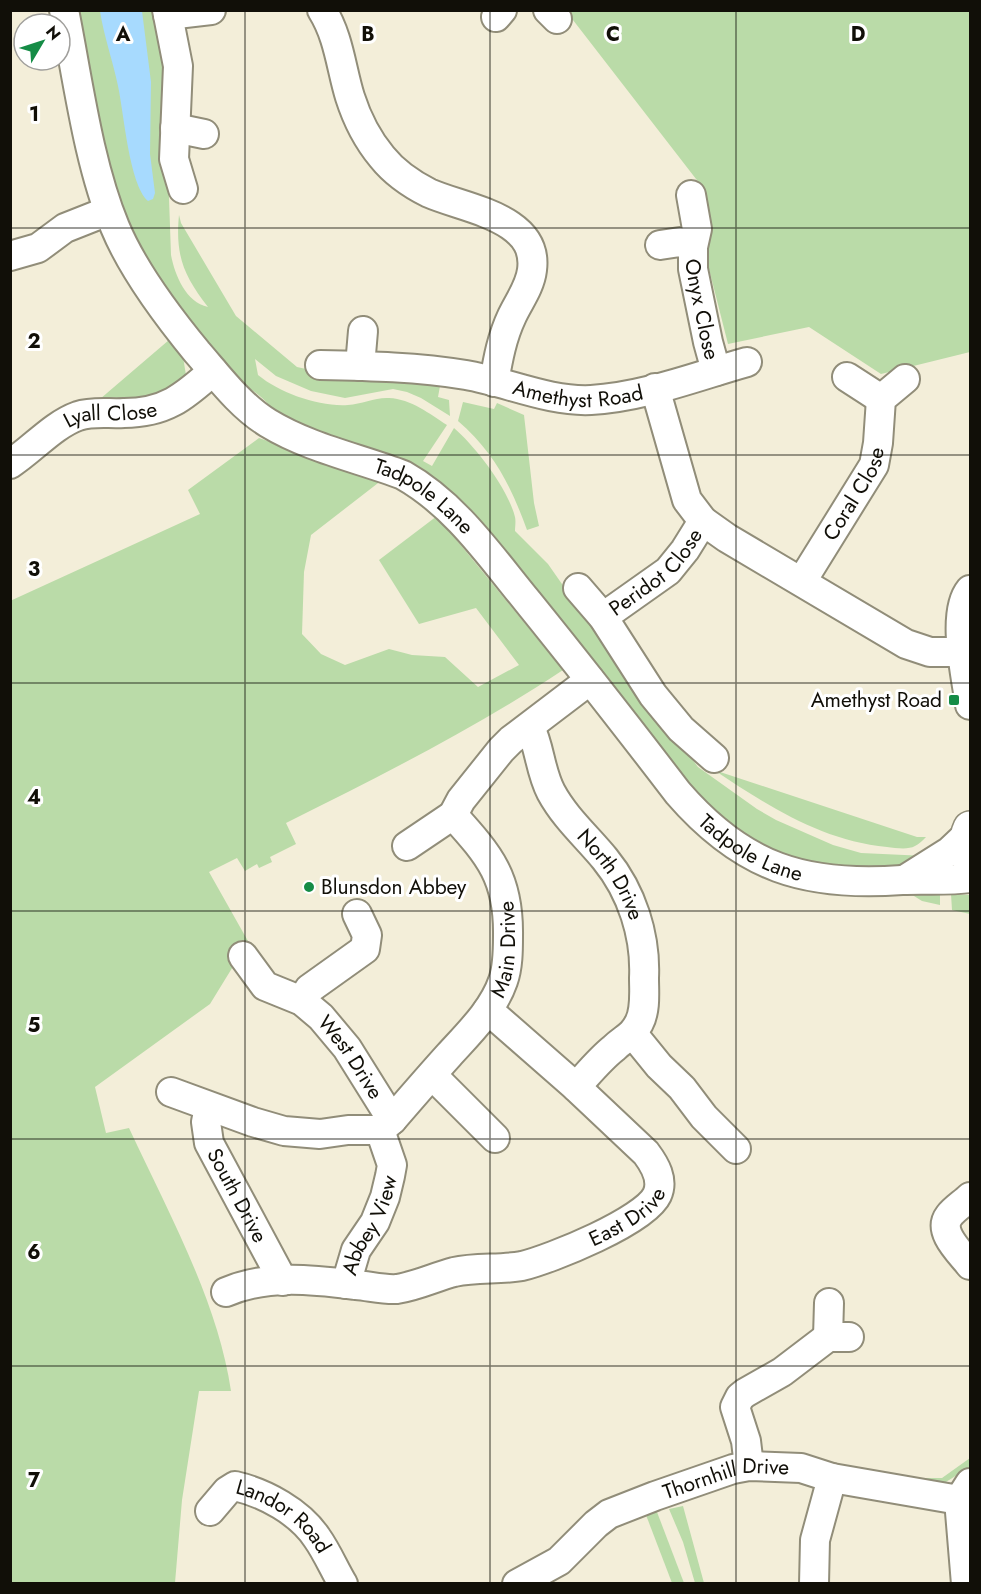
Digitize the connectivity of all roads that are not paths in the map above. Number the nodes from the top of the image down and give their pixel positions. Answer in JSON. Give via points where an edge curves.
{"nodes":[{"id":1,"x":64,"y":10,"type":"edge"},
{"id":2,"x":211,"y":10,"type":"edge"},
{"id":3,"x":322,"y":10,"type":"edge"},
{"id":4,"x":168,"y":13,"type":"edge"},
{"id":5,"x":175,"y":128,"type":"junction"},
{"id":6,"x":204,"y":134,"type":"dead end"},
{"id":7,"x":183,"y":189,"type":"dead end"},
{"id":8,"x":691,"y":195,"type":"dead end"},
{"id":9,"x":108,"y":211,"type":"junction"},
{"id":10,"x":660,"y":245,"type":"dead end"},
{"id":11,"x":693,"y":247,"type":"junction"},
{"id":12,"x":10,"y":256,"type":"edge"},
{"id":13,"x":363,"y":331,"type":"dead end"},
{"id":14,"x":747,"y":362,"type":"dead end"},
{"id":15,"x":320,"y":365,"type":"dead end"},
{"id":16,"x":360,"y":366,"type":"junction"},
{"id":17,"x":213,"y":371,"type":"junction"},
{"id":18,"x":716,"y":371,"type":"junction"},
{"id":19,"x":847,"y":377,"type":"dead end"},
{"id":20,"x":905,"y":379,"type":"dead end"},
{"id":21,"x":494,"y":382,"type":"junction"},
{"id":22,"x":655,"y":388,"type":"junction"},
{"id":23,"x":881,"y":399,"type":"junction"},
{"id":24,"x":10,"y":464,"type":"edge"},
{"id":25,"x":703,"y":521,"type":"junction"},
{"id":26,"x":802,"y":581,"type":"junction"},
{"id":27,"x":578,"y":588,"type":"dead end"},
{"id":28,"x":970,"y":590,"type":"edge"},
{"id":29,"x":603,"y":618,"type":"junction"},
{"id":30,"x":963,"y":652,"type":"junction"},
{"id":31,"x":590,"y":680,"type":"junction"},
{"id":32,"x":970,"y":705,"type":"edge"},
{"id":33,"x":530,"y":727,"type":"junction"},
{"id":34,"x":714,"y":758,"type":"dead end"},
{"id":35,"x":453,"y":815,"type":"junction"},
{"id":36,"x":970,"y":841,"type":"edge"},
{"id":37,"x":407,"y":846,"type":"dead end"},
{"id":38,"x":970,"y":878,"type":"edge"},
{"id":39,"x":904,"y":880,"type":"junction"},
{"id":40,"x":357,"y":914,"type":"dead end"},
{"id":41,"x":243,"y":956,"type":"dead end"},
{"id":42,"x":302,"y":1001,"type":"junction"},
{"id":43,"x":488,"y":1010,"type":"junction"},
{"id":44,"x":633,"y":1034,"type":"junction"},
{"id":45,"x":432,"y":1075,"type":"junction"},
{"id":46,"x":576,"y":1087,"type":"junction"},
{"id":47,"x":171,"y":1092,"type":"dead end"},
{"id":48,"x":209,"y":1107,"type":"junction"},
{"id":49,"x":386,"y":1125,"type":"junction"},
{"id":50,"x":495,"y":1138,"type":"dead end"},
{"id":51,"x":736,"y":1149,"type":"dead end"},
{"id":52,"x":970,"y":1197,"type":"edge"},
{"id":53,"x":970,"y":1265,"type":"edge"},
{"id":54,"x":283,"y":1281,"type":"junction"},
{"id":55,"x":346,"y":1284,"type":"junction"},
{"id":56,"x":226,"y":1292,"type":"dead end"},
{"id":57,"x":828,"y":1303,"type":"dead end"},
{"id":58,"x":749,"y":1466,"type":"junction"},
{"id":59,"x":832,"y":1478,"type":"junction"},
{"id":60,"x":965,"y":1492,"type":"edge"},
{"id":61,"x":210,"y":1511,"type":"dead end"},
{"id":62,"x":343,"y":1584,"type":"edge"},
{"id":63,"x":517,"y":1584,"type":"edge"},
{"id":64,"x":814,"y":1584,"type":"edge"},
{"id":65,"x":966,"y":1584,"type":"edge"}],
"edges":[{"from":1,"to":9,"type":"street","name":"Tadpole Lane"},
{"from":2,"to":4,"type":"street"},
{"from":3,"to":21,"type":"street","name":"Amethyst Road","via":[[363,131],[383,159],[398,174],[430,193],[510,225],[530,247],[533,258],[529,283],[502,341]]},
{"from":4,"to":5,"type":"street","via":[[178,66]]},
{"from":5,"to":6,"type":"street"},
{"from":5,"to":7,"type":"street","via":[[174,159]]},
{"from":8,"to":11,"type":"street","name":"Onyx Close","via":[[698,229]]},
{"from":9,"to":12,"type":"street","via":[[65,228],[38,248]]},
{"from":9,"to":17,"type":"street","name":"Tadpole Lane","via":[[159,301]]},
{"from":10,"to":11,"type":"street","name":"Onyx Close","via":[[680,242]]},
{"from":11,"to":18,"type":"street","name":"Onyx Close","via":[[693,269]]},
{"from":13,"to":16,"type":"street"},
{"from":14,"to":18,"type":"street","name":"Onyx Close"},
{"from":15,"to":16,"type":"street","name":"Amethyst Road"},
{"from":16,"to":21,"type":"street","name":"Amethyst Road","via":[[467,375]]},
{"from":17,"to":24,"type":"street","name":"Lyall Close","via":[[180,399],[164,407],[72,419]]},
{"from":17,"to":31,"type":"street","name":"Tadpole Lane","via":[[273,426],[403,475],[444,504],[467,527]]},
{"from":18,"to":22,"type":"street","name":"Onyx Close"},
{"from":19,"to":23,"type":"street"},
{"from":20,"to":23,"type":"street"},
{"from":21,"to":22,"type":"street","name":"Amethyst Road","via":[[575,400]]},
{"from":22,"to":25,"type":"street","name":"Amethyst Road","via":[[687,500]]},
{"from":23,"to":26,"type":"street","name":"Coral Close","via":[[874,465]]},
{"from":25,"to":26,"type":"street","name":"Amethyst Road"},
{"from":25,"to":29,"type":"street","name":"Peridot Close","via":[[668,571]]},
{"from":26,"to":30,"type":"street","name":"Amethyst Road","via":[[906,644],[930,652]]},
{"from":27,"to":29,"type":"street","name":"Peridot Close"},
{"from":28,"to":30,"type":"street","via":[[965,596],[962,616]]},
{"from":29,"to":34,"type":"street","name":"Peridot Close","via":[[653,694],[690,720]]},
{"from":30,"to":32,"type":"street"},
{"from":31,"to":33,"type":"street"},
{"from":31,"to":39,"type":"street","name":"Tadpole Lane","via":[[693,810],[748,853],[808,877]]},
{"from":33,"to":35,"type":"street","via":[[501,750]]},
{"from":33,"to":44,"type":"street","name":"North Drive","via":[[551,793],[607,861],[628,896],[641,932],[644,1005]]},
{"from":35,"to":37,"type":"street"},
{"from":35,"to":43,"type":"street","name":"Main Drive","via":[[489,859],[507,898],[508,954],[503,981]]},
{"from":36,"to":39,"type":"street"},
{"from":38,"to":39,"type":"street","name":"Tadpole Lane"},
{"from":40,"to":42,"type":"street","name":"West Drive","via":[[367,935],[365,949],[309,989]]},
{"from":41,"to":42,"type":"street","name":"West Drive","via":[[265,986]]},
{"from":42,"to":49,"type":"street","name":"West Drive","via":[[346,1048]]},
{"from":43,"to":45,"type":"street","name":"Main Drive"},
{"from":43,"to":46,"type":"street","name":"East Drive"},
{"from":44,"to":46,"type":"street","via":[[614,1047]]},
{"from":44,"to":51,"type":"street"},
{"from":45,"to":49,"type":"street","name":"Main Drive"},
{"from":45,"to":50,"type":"street"},
{"from":46,"to":55,"type":"street","name":"East Drive","via":[[655,1165],[658,1192],[648,1207],[594,1239],[521,1266],[454,1272],[394,1289]]},
{"from":47,"to":48,"type":"street","name":"South Drive"},
{"from":48,"to":49,"type":"street","name":"South Drive","via":[[284,1131],[320,1134]]},
{"from":48,"to":54,"type":"street","name":"South Drive","via":[[209,1143]]},
{"from":49,"to":55,"type":"street","name":"Abbey View","via":[[392,1165],[385,1197],[375,1222],[356,1250]]},
{"from":52,"to":53,"type":"street","via":[[948,1216],[946,1228],[950,1240]]},
{"from":54,"to":55,"type":"street","via":[[305,1279]]},
{"from":54,"to":56,"type":"street","via":[[243,1284]]},
{"from":57,"to":58,"type":"street","via":[[839,1337],[736,1402]]},
{"from":58,"to":59,"type":"street","name":"Thornhill Drive","via":[[801,1468]]},
{"from":58,"to":63,"type":"street","name":"Thornhill Drive","via":[[609,1514],[559,1561]]},
{"from":59,"to":60,"type":"street","name":"Thornhill Drive"},
{"from":59,"to":64,"type":"street","via":[[815,1540]]},
{"from":60,"to":65,"type":"street"},
{"from":61,"to":62,"type":"street","name":"Landor Road","via":[[235,1486],[279,1503],[316,1536]]}]}
